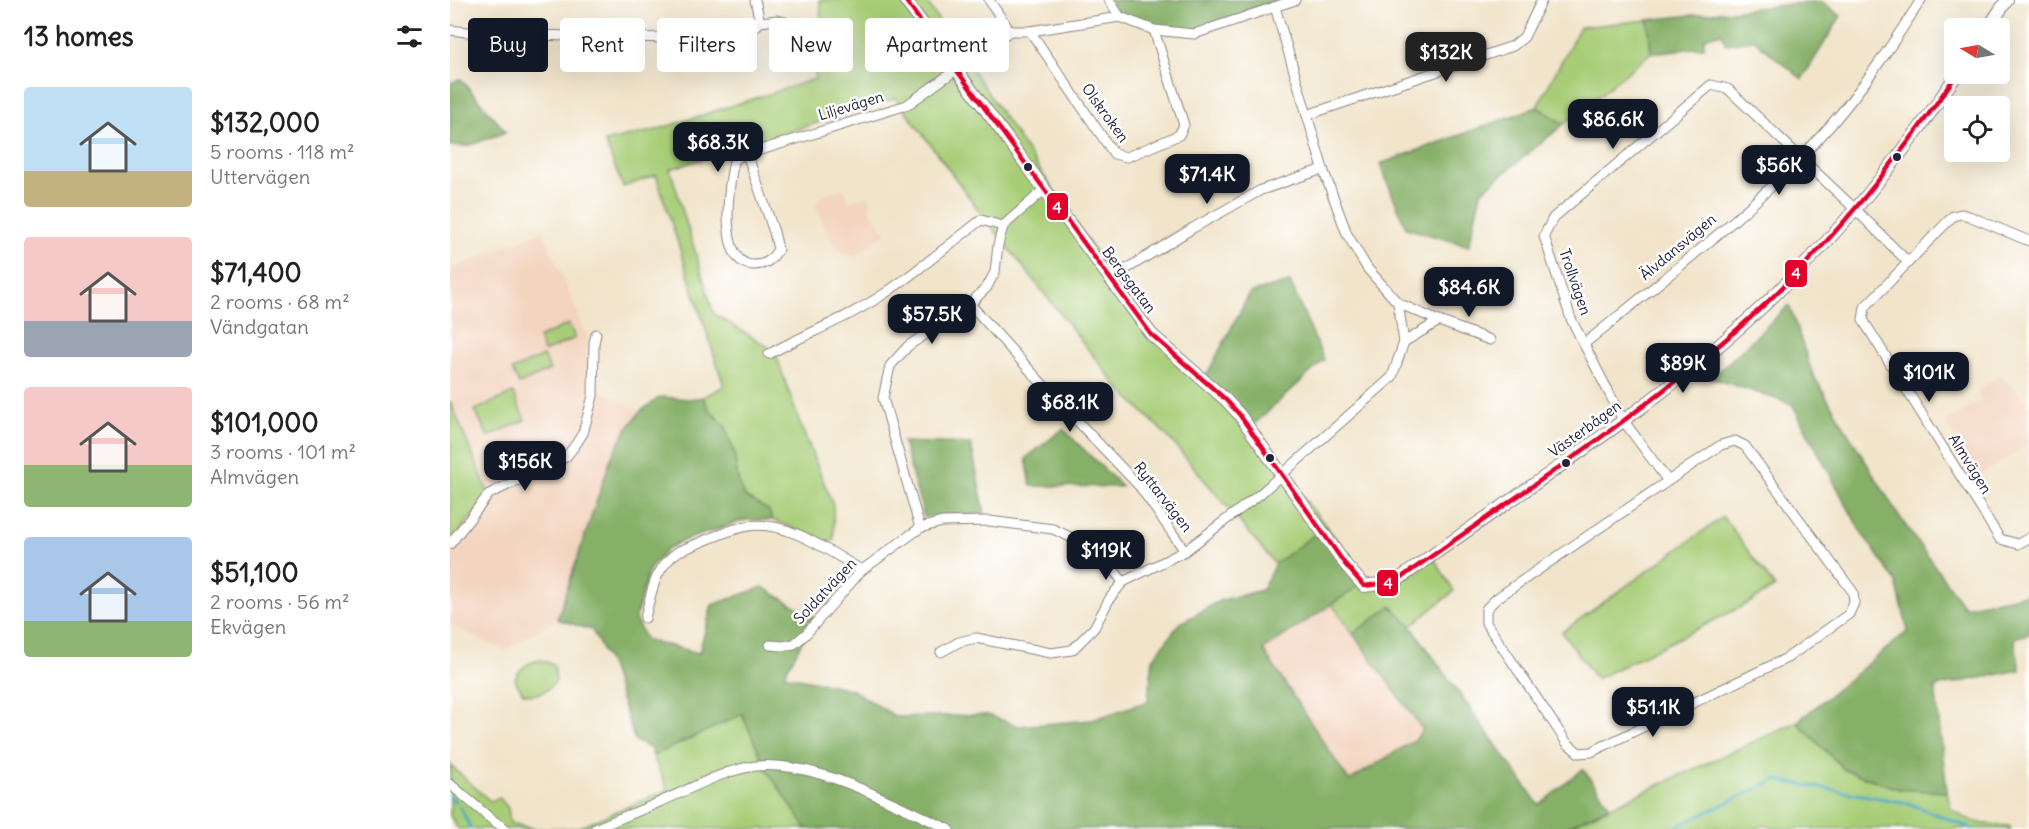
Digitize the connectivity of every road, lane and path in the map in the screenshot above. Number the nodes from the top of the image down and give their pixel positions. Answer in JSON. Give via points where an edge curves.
{"nodes":[{"id":1,"x":755,"y":0,"type":"edge"},
{"id":2,"x":904,"y":0,"type":"edge"},
{"id":3,"x":989,"y":0,"type":"edge"},
{"id":4,"x":1109,"y":0,"type":"edge"},
{"id":5,"x":1295,"y":0,"type":"edge"},
{"id":6,"x":1542,"y":0,"type":"edge"},
{"id":7,"x":1921,"y":0,"type":"edge"},
{"id":8,"x":2007,"y":0,"type":"edge"},
{"id":9,"x":1275,"y":7,"type":"junction"},
{"id":10,"x":1120,"y":17,"type":"junction"},
{"id":11,"x":917,"y":18,"type":"edge"},
{"id":12,"x":1995,"y":18,"type":"edge"},
{"id":13,"x":769,"y":21,"type":"edge"},
{"id":14,"x":760,"y":22,"type":"junction"},
{"id":15,"x":450,"y":30,"type":"edge"},
{"id":16,"x":1154,"y":30,"type":"junction"},
{"id":17,"x":1010,"y":31,"type":"joint"},
{"id":18,"x":1030,"y":31,"type":"junction"},
{"id":19,"x":956,"y":72,"type":"joint"},
{"id":20,"x":1951,"y":84,"type":"edge"},
{"id":21,"x":1307,"y":115,"type":"junction"},
{"id":22,"x":747,"y":154,"type":"junction"},
{"id":23,"x":1801,"y":157,"type":"junction"},
{"id":24,"x":1323,"y":169,"type":"junction"},
{"id":25,"x":1044,"y":190,"type":"junction"},
{"id":26,"x":1855,"y":209,"type":"junction"},
{"id":27,"x":1003,"y":226,"type":"junction"},
{"id":28,"x":2029,"y":241,"type":"edge"},
{"id":29,"x":1907,"y":261,"type":"junction"},
{"id":30,"x":1110,"y":279,"type":"junction"},
{"id":31,"x":1398,"y":303,"type":"junction"},
{"id":32,"x":970,"y":304,"type":"junction"},
{"id":33,"x":1439,"y":321,"type":"junction"},
{"id":34,"x":596,"y":334,"type":"dead end"},
{"id":35,"x":1490,"y":340,"type":"dead end"},
{"id":36,"x":1404,"y":342,"type":"junction"},
{"id":37,"x":1584,"y":344,"type":"junction"},
{"id":38,"x":769,"y":354,"type":"dead end"},
{"id":39,"x":1623,"y":420,"type":"junction"},
{"id":40,"x":1283,"y":473,"type":"junction"},
{"id":41,"x":1668,"y":481,"type":"junction"},
{"id":42,"x":920,"y":528,"type":"junction"},
{"id":43,"x":2029,"y":538,"type":"edge"},
{"id":44,"x":450,"y":544,"type":"edge"},
{"id":45,"x":1185,"y":551,"type":"junction"},
{"id":46,"x":1345,"y":564,"type":"joint"},
{"id":47,"x":862,"y":570,"type":"junction"},
{"id":48,"x":1123,"y":582,"type":"junction"},
{"id":49,"x":645,"y":618,"type":"dead end"},
{"id":50,"x":770,"y":645,"type":"dead end"},
{"id":51,"x":941,"y":652,"type":"dead end"},
{"id":52,"x":450,"y":784,"type":"edge"},
{"id":53,"x":506,"y":829,"type":"edge"},
{"id":54,"x":595,"y":829,"type":"edge"},
{"id":55,"x":949,"y":829,"type":"edge"}],
"edges":[{"from":1,"to":14,"type":"street"},
{"from":2,"to":11,"type":"street","name":"Bergsgatan"},
{"from":3,"to":17,"type":"street"},
{"from":4,"to":10,"type":"street"},
{"from":5,"to":9,"type":"street"},
{"from":6,"to":21,"type":"street","via":[[1524,38],[1513,46]]},
{"from":7,"to":23,"type":"street","name":"Älvdansvägen","via":[[1891,46]]},
{"from":8,"to":12,"type":"street"},
{"from":9,"to":16,"type":"street","via":[[1194,34]]},
{"from":9,"to":21,"type":"street"},
{"from":10,"to":16,"type":"street"},
{"from":10,"to":18,"type":"street"},
{"from":13,"to":14,"type":"street"},
{"from":14,"to":15,"type":"street","via":[[751,32],[720,39]]},
{"from":16,"to":18,"type":"street","name":"Olskroken","via":[[1185,124],[1179,135],[1127,158],[1114,154]]},
{"from":17,"to":18,"type":"street"},
{"from":19,"to":22,"type":"street","name":"Liljevägen","via":[[907,105]]},
{"from":19,"to":25,"type":"street","name":"Bergsgatan"},
{"from":20,"to":26,"type":"street","name":"Västerbågen"},
{"from":21,"to":24,"type":"street"},
{"from":22,"to":22,"type":"street","via":[[734,161],[727,216],[739,259],[749,265],[762,265],[778,249]]},
{"from":23,"to":26,"type":"street","name":"Trollvägen"},
{"from":23,"to":37,"type":"street","name":"Älvdansvägen","via":[[1740,214]]},
{"from":23,"to":37,"type":"street","name":"Trollvägen","via":[[1728,89],[1711,85],[1552,218],[1544,237],[1571,319]]},
{"from":24,"to":30,"type":"street","via":[[1261,190]]},
{"from":24,"to":31,"type":"street","via":[[1347,234],[1367,268]]},
{"from":25,"to":27,"type":"street"},
{"from":25,"to":30,"type":"street","name":"Bergsgatan"},
{"from":26,"to":29,"type":"street"},
{"from":26,"to":39,"type":"street","name":"Västerbågen","via":[[1749,319],[1684,375]]},
{"from":27,"to":32,"type":"street","via":[[995,272]]},
{"from":27,"to":38,"type":"street","via":[[981,220],[886,293]]},
{"from":28,"to":29,"type":"street","name":"Almvägen","via":[[1961,214],[1947,220]]},
{"from":29,"to":43,"type":"street","name":"Almvägen","via":[[1865,307],[1863,320],[2000,539],[2018,544]]},
{"from":30,"to":40,"type":"street","name":"Bergsgatan","via":[[1150,334],[1225,399]]},
{"from":31,"to":33,"type":"street"},
{"from":31,"to":36,"type":"street"},
{"from":32,"to":42,"type":"street","via":[[908,346],[890,366],[883,398]]},
{"from":32,"to":45,"type":"street","name":"Ryttarvägen","via":[[1140,487]]},
{"from":33,"to":35,"type":"street"},
{"from":33,"to":36,"type":"street"},
{"from":34,"to":44,"type":"street","via":[[593,396],[576,444],[566,457],[489,494]]},
{"from":36,"to":40,"type":"street","via":[[1392,377]]},
{"from":37,"to":39,"type":"street","name":"Trollvägen"},
{"from":39,"to":41,"type":"street","name":"Trollvägen"},
{"from":39,"to":46,"type":"street","name":"Västerbågen","via":[[1395,582],[1364,586]]},
{"from":40,"to":45,"type":"street"},
{"from":40,"to":46,"type":"street","name":"Bergsgatan"},
{"from":41,"to":41,"type":"street","via":[[1486,609],[1486,623],[1567,743],[1579,753],[1592,752],[1787,658],[1849,614],[1854,603],[1853,592],[1745,446],[1735,441],[1721,445]]},
{"from":42,"to":47,"type":"street","name":"Soldatvägen"},
{"from":42,"to":48,"type":"street","name":"Soldatvägen","via":[[942,522],[989,521],[1053,529],[1098,550]]},
{"from":45,"to":48,"type":"street"},
{"from":47,"to":49,"type":"street","via":[[790,531],[772,526],[747,527],[672,556],[657,573]]},
{"from":47,"to":50,"type":"street","name":"Soldatvägen","via":[[794,644]]},
{"from":48,"to":51,"type":"street","via":[[1094,628],[1072,650],[1052,653],[976,638]]},
{"from":52,"to":53,"type":"street"},
{"from":54,"to":55,"type":"street","via":[[714,778],[754,766],[771,766],[830,776]]}]}
